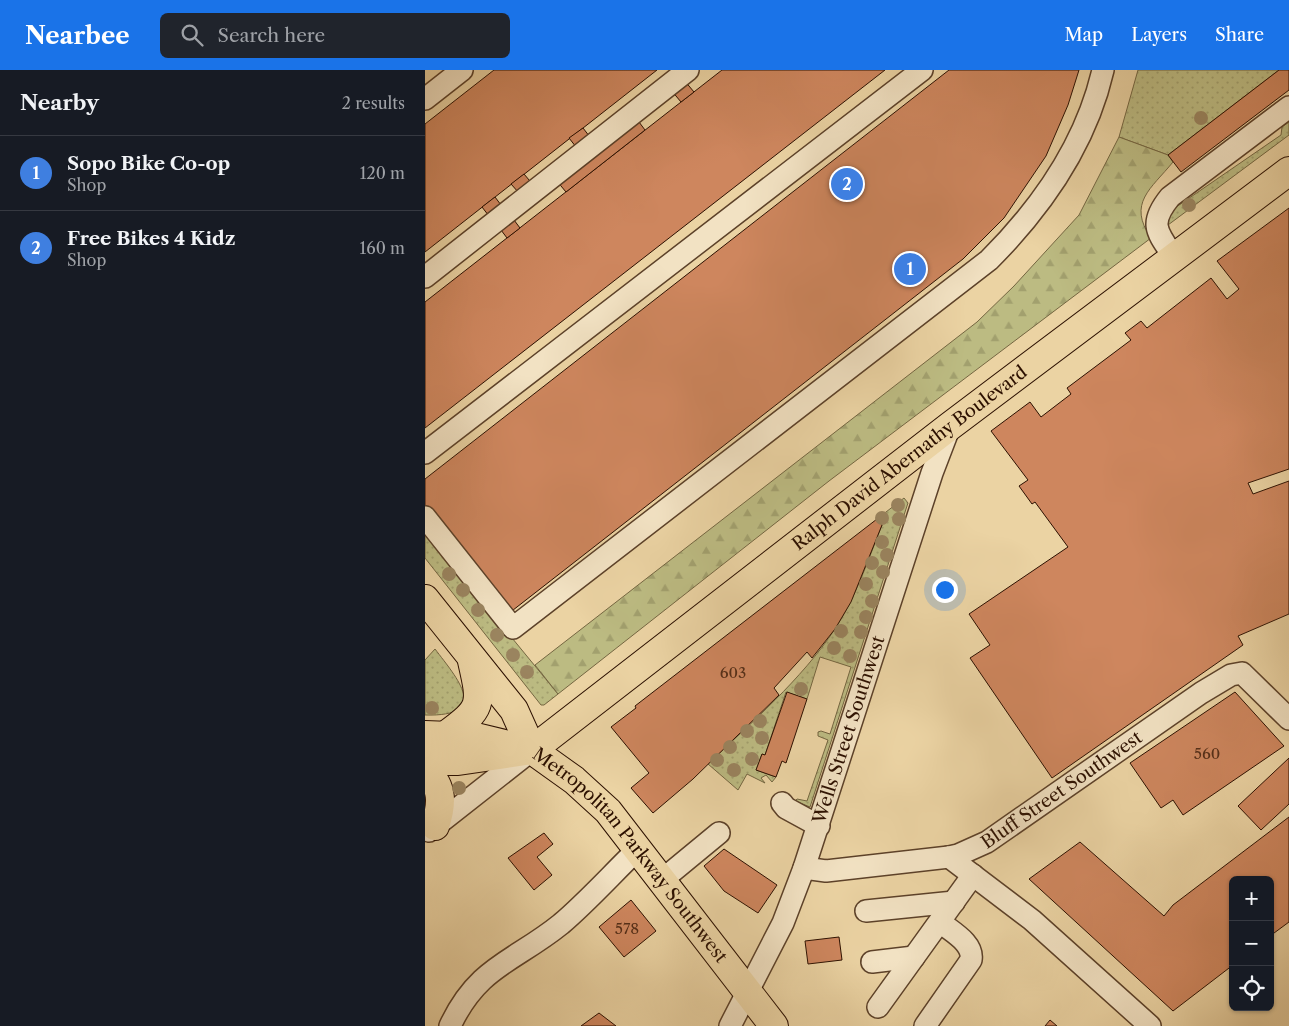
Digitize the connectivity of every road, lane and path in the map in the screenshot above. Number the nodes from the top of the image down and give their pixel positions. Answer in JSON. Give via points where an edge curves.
{"nodes":[{"id":1,"x":462,"y":70,"type":"edge"},
{"id":2,"x":688,"y":70,"type":"edge"},
{"id":3,"x":922,"y":70,"type":"edge"},
{"id":4,"x":1103,"y":70,"type":"edge"},
{"id":5,"x":425,"y":99,"type":"edge"},
{"id":6,"x":1289,"y":107,"type":"edge"},
{"id":7,"x":1289,"y":171,"type":"edge"},
{"id":8,"x":1174,"y":257,"type":"junction"},
{"id":9,"x":425,"y":277,"type":"edge"},
{"id":10,"x":950,"y":426,"type":"junction"},
{"id":11,"x":425,"y":453,"type":"edge"},
{"id":12,"x":425,"y":517,"type":"edge"},
{"id":13,"x":425,"y":599,"type":"edge"},
{"id":14,"x":471,"y":657,"type":"junction"},
{"id":15,"x":1285,"y":709,"type":"edge"},
{"id":16,"x":435,"y":735,"type":"edge"},
{"id":17,"x":533,"y":750,"type":"junction"},
{"id":18,"x":425,"y":760,"type":"edge"},
{"id":19,"x":425,"y":771,"type":"edge"},
{"id":20,"x":782,"y":803,"type":"dead end"},
{"id":21,"x":819,"y":826,"type":"junction"},
{"id":22,"x":430,"y":830,"type":"edge"},
{"id":23,"x":719,"y":833,"type":"dead end"},
{"id":24,"x":638,"y":849,"type":"junction"},
{"id":25,"x":949,"y":857,"type":"junction"},
{"id":26,"x":804,"y":868,"type":"junction"},
{"id":27,"x":973,"y":875,"type":"junction"},
{"id":28,"x":661,"y":880,"type":"junction"},
{"id":29,"x":954,"y":902,"type":"junction"},
{"id":30,"x":866,"y":911,"type":"dead end"},
{"id":31,"x":940,"y":922,"type":"junction"},
{"id":32,"x":914,"y":957,"type":"junction"},
{"id":33,"x":873,"y":962,"type":"dead end"},
{"id":34,"x":748,"y":991,"type":"junction"},
{"id":35,"x":878,"y":1007,"type":"dead end"},
{"id":36,"x":450,"y":1026,"type":"edge"},
{"id":37,"x":731,"y":1026,"type":"edge"},
{"id":38,"x":774,"y":1026,"type":"edge"},
{"id":39,"x":925,"y":1026,"type":"edge"},
{"id":40,"x":1149,"y":1026,"type":"edge"}],
"edges":[{"from":1,"to":5,"type":"street"},
{"from":2,"to":9,"type":"street"},
{"from":3,"to":11,"type":"street"},
{"from":4,"to":12,"type":"street","via":[[1095,102],[1077,144],[1022,226],[989,260],[513,628]]},
{"from":6,"to":8,"type":"street","via":[[1170,197],[1158,212],[1159,234]]},
{"from":7,"to":8,"type":"main road","name":"Ralph David Abernathy Boulevard"},
{"from":8,"to":10,"type":"main road","name":"Ralph David Abernathy Boulevard"},
{"from":10,"to":17,"type":"main road","name":"Ralph David Abernathy Boulevard"},
{"from":10,"to":21,"type":"street","name":"Wells Street Southwest"},
{"from":13,"to":14,"type":"main road","name":"Metropolitan Parkway Southwest"},
{"from":14,"to":16,"type":"main road","via":[[480,693],[477,706],[467,720]]},
{"from":14,"to":17,"type":"main road","name":"Metropolitan Parkway Southwest","via":[[514,710]]},
{"from":15,"to":25,"type":"street","name":"Bluff Street Southwest","via":[[1242,673],[1231,674],[987,842]]},
{"from":16,"to":17,"type":"main road","via":[[476,737]]},
{"from":17,"to":18,"type":"main road","name":"Ralph David Abernathy Boulevard","via":[[458,762]]},
{"from":17,"to":22,"type":"street"},
{"from":17,"to":24,"type":"main road","name":"Metropolitan Parkway Southwest","via":[[574,780],[608,811]]},
{"from":19,"to":22,"type":"main road","via":[[438,787],[441,799]]},
{"from":20,"to":21,"type":"street"},
{"from":21,"to":26,"type":"street","name":"Wells Street Southwest"},
{"from":23,"to":28,"type":"street"},
{"from":24,"to":28,"type":"main road","name":"Metropolitan Parkway Southwest"},
{"from":24,"to":36,"type":"street","via":[[560,924],[491,970],[465,998]]},
{"from":25,"to":26,"type":"street","name":"Bluff Street Southwest","via":[[826,871]]},
{"from":25,"to":27,"type":"street"},
{"from":26,"to":34,"type":"street","name":"Wells Street Southwest","via":[[783,923]]},
{"from":27,"to":29,"type":"street"},
{"from":27,"to":40,"type":"street","via":[[1031,920]]},
{"from":28,"to":34,"type":"main road","name":"Metropolitan Parkway Southwest"},
{"from":29,"to":30,"type":"street"},
{"from":29,"to":31,"type":"street"},
{"from":31,"to":32,"type":"street"},
{"from":31,"to":39,"type":"street","via":[[968,945],[972,952],[971,960]]},
{"from":32,"to":33,"type":"street"},
{"from":32,"to":35,"type":"street"},
{"from":34,"to":37,"type":"street","name":"Wells Street Southwest"},
{"from":34,"to":38,"type":"main road","name":"Metropolitan Parkway Southwest"}]}
